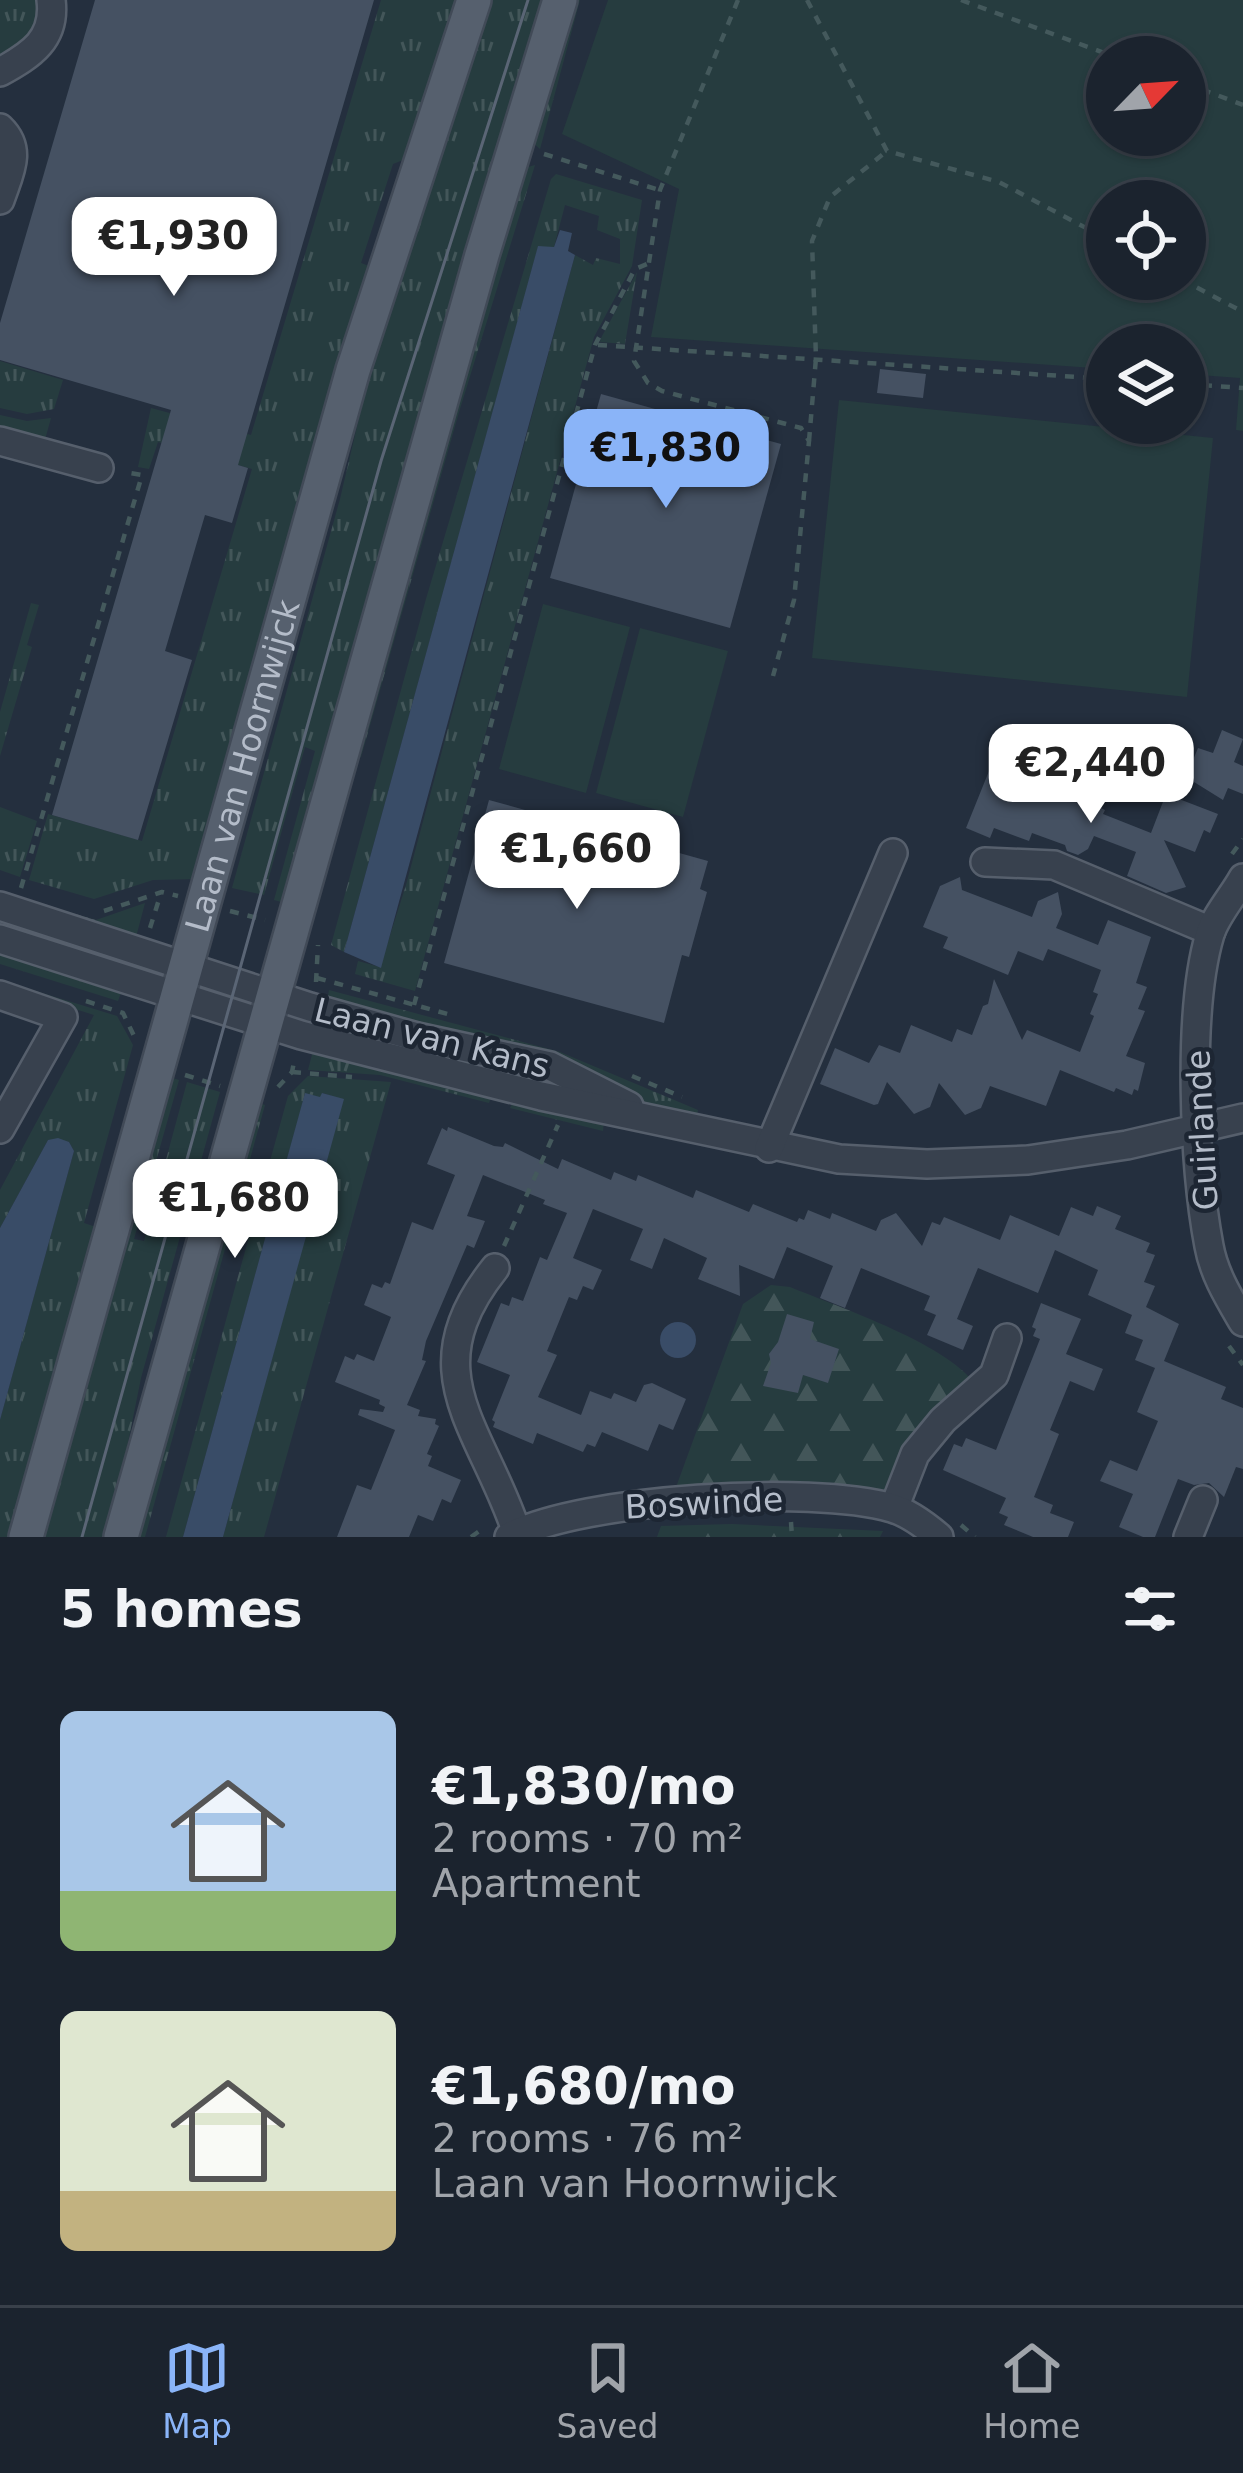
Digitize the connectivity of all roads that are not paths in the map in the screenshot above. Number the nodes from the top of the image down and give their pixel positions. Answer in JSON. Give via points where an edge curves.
{"nodes":[{"id":1,"x":51,"y":0,"type":"edge"},
{"id":2,"x":474,"y":0,"type":"edge"},
{"id":3,"x":560,"y":0,"type":"edge"},
{"id":4,"x":0,"y":71,"type":"edge"},
{"id":5,"x":0,"y":128,"type":"edge"},
{"id":6,"x":0,"y":200,"type":"edge"},
{"id":7,"x":0,"y":441,"type":"edge"},
{"id":8,"x":99,"y":467,"type":"road end"},
{"id":9,"x":893,"y":853,"type":"dead end"},
{"id":10,"x":985,"y":862,"type":"dead end"},
{"id":11,"x":1243,"y":878,"type":"edge"},
{"id":12,"x":10,"y":899,"type":"edge"},
{"id":13,"x":1211,"y":931,"type":"junction"},
{"id":14,"x":0,"y":940,"type":"edge"},
{"id":15,"x":180,"y":980,"type":"junction"},
{"id":16,"x":0,"y":995,"type":"edge"},
{"id":17,"x":269,"y":1009,"type":"junction"},
{"id":18,"x":1243,"y":1118,"type":"edge"},
{"id":19,"x":0,"y":1129,"type":"edge"},
{"id":20,"x":1199,"y":1130,"type":"junction"},
{"id":21,"x":769,"y":1148,"type":"junction"},
{"id":22,"x":495,"y":1268,"type":"road end"},
{"id":23,"x":1243,"y":1322,"type":"edge"},
{"id":24,"x":1007,"y":1338,"type":"dead end"},
{"id":25,"x":1203,"y":1500,"type":"dead end"},
{"id":26,"x":894,"y":1508,"type":"junction"},
{"id":27,"x":513,"y":1535,"type":"edge"},
{"id":28,"x":26,"y":1537,"type":"edge"},
{"id":29,"x":122,"y":1537,"type":"edge"},
{"id":30,"x":939,"y":1537,"type":"edge"},
{"id":31,"x":1188,"y":1537,"type":"edge"}],
"edges":[{"from":1,"to":4,"type":"street","via":[[40,46]]},
{"from":2,"to":15,"type":"main road","name":"Laan van Hoornwijck","via":[[353,370]]},
{"from":3,"to":17,"type":"main road"},
{"from":5,"to":6,"type":"street","via":[[14,155]]},
{"from":7,"to":8,"type":"street"},
{"from":9,"to":21,"type":"street"},
{"from":10,"to":13,"type":"street","via":[[1054,865]]},
{"from":11,"to":13,"type":"street","name":"Guirlande"},
{"from":12,"to":15,"type":"street"},
{"from":13,"to":20,"type":"street","name":"Guirlande","via":[[1198,1022]]},
{"from":14,"to":15,"type":"street"},
{"from":15,"to":17,"type":"street","name":"Laan van Kans"},
{"from":15,"to":28,"type":"main road","name":"Laan van Hoornwijck"},
{"from":16,"to":19,"type":"street","via":[[63,1017]]},
{"from":17,"to":21,"type":"street","name":"Laan van Kans","via":[[550,1066],[652,1120]]},
{"from":17,"to":29,"type":"main road"},
{"from":18,"to":20,"type":"street","name":"Laan van Kans"},
{"from":20,"to":21,"type":"street","name":"Laan van Kans","via":[[1028,1160],[839,1160]]},
{"from":20,"to":23,"type":"street","name":"Guirlande","via":[[1209,1250]]},
{"from":22,"to":27,"type":"street","name":"Boswinde","via":[[460,1318],[454,1381]]},
{"from":24,"to":26,"type":"street","via":[[994,1375],[915,1454]]},
{"from":25,"to":31,"type":"street"},
{"from":26,"to":27,"type":"street","name":"Boswinde","via":[[748,1498],[599,1508]]},
{"from":26,"to":30,"type":"street","name":"Boswinde"}]}
